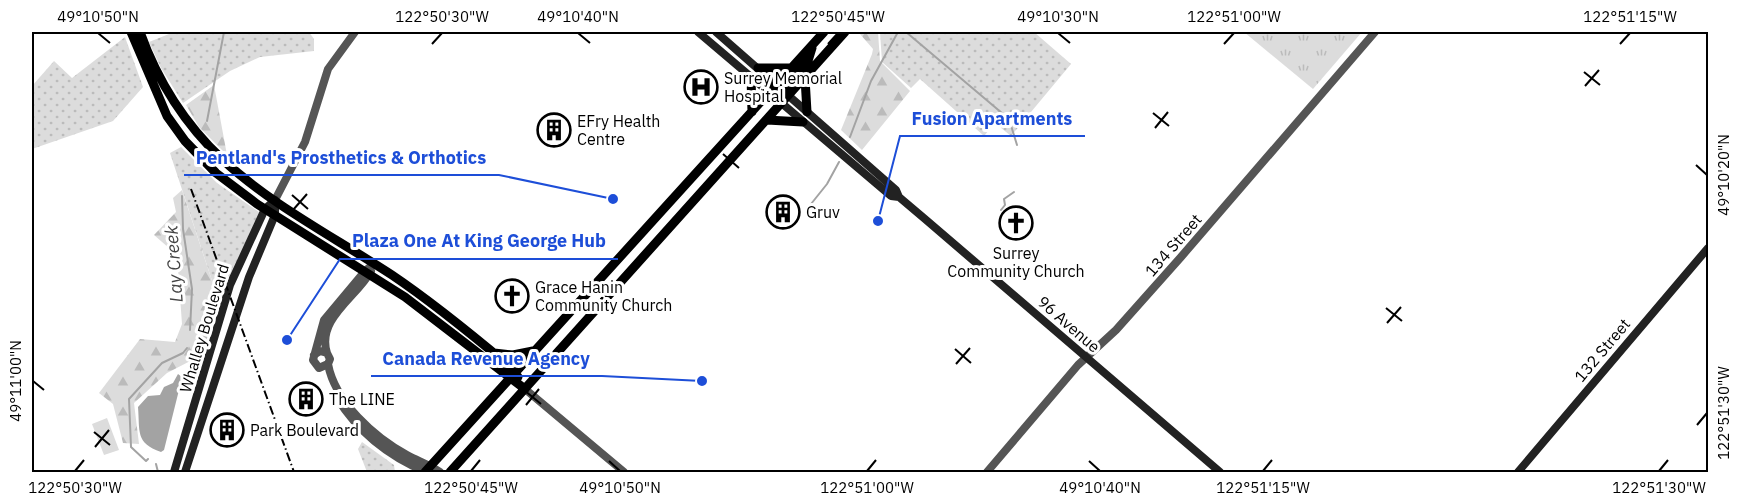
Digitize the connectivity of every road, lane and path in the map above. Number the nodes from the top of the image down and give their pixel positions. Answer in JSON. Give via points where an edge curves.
{"nodes":[{"id":1,"x":131,"y":32,"type":"edge"},
{"id":2,"x":140,"y":32,"type":"edge"},
{"id":3,"x":355,"y":32,"type":"edge"},
{"id":4,"x":698,"y":32,"type":"edge"},
{"id":5,"x":716,"y":32,"type":"edge"},
{"id":6,"x":824,"y":32,"type":"edge"},
{"id":7,"x":845,"y":32,"type":"edge"},
{"id":8,"x":1375,"y":32,"type":"edge"},
{"id":9,"x":814,"y":43,"type":"junction"},
{"id":10,"x":758,"y":68,"type":"junction"},
{"id":11,"x":792,"y":68,"type":"junction"},
{"id":12,"x":750,"y":77,"type":"junction"},
{"id":13,"x":805,"y":78,"type":"junction"},
{"id":14,"x":783,"y":90,"type":"junction"},
{"id":15,"x":776,"y":98,"type":"junction"},
{"id":16,"x":752,"y":112,"type":"junction"},
{"id":17,"x":807,"y":112,"type":"junction"},
{"id":18,"x":767,"y":120,"type":"junction"},
{"id":19,"x":803,"y":122,"type":"junction"},
{"id":20,"x":899,"y":197,"type":"junction"},
{"id":21,"x":275,"y":200,"type":"junction"},
{"id":22,"x":265,"y":209,"type":"junction"},
{"id":23,"x":275,"y":215,"type":"junction"},
{"id":24,"x":1708,"y":248,"type":"edge"},
{"id":25,"x":374,"y":264,"type":"junction"},
{"id":26,"x":367,"y":272,"type":"junction"},
{"id":27,"x":535,"y":350,"type":"junction"},
{"id":28,"x":493,"y":352,"type":"junction"},
{"id":29,"x":327,"y":353,"type":"junction"},
{"id":30,"x":314,"y":355,"type":"junction"},
{"id":31,"x":1086,"y":358,"type":"junction"},
{"id":32,"x":328,"y":364,"type":"junction"},
{"id":33,"x":319,"y":368,"type":"junction"},
{"id":34,"x":512,"y":375,"type":"junction"},
{"id":35,"x":525,"y":389,"type":"junction"},
{"id":36,"x":427,"y":471,"type":"edge"},
{"id":37,"x":174,"y":472,"type":"edge"},
{"id":38,"x":185,"y":472,"type":"edge"},
{"id":39,"x":440,"y":472,"type":"edge"},
{"id":40,"x":450,"y":472,"type":"edge"},
{"id":41,"x":624,"y":472,"type":"edge"},
{"id":42,"x":987,"y":472,"type":"edge"},
{"id":43,"x":1220,"y":472,"type":"edge"},
{"id":44,"x":1518,"y":472,"type":"edge"}],
"edges":[{"from":1,"to":22,"type":"main road","via":[[160,101],[185,141],[216,173]]},
{"from":2,"to":21,"type":"main road","via":[[169,96],[193,130],[230,168]]},
{"from":3,"to":21,"type":"street","name":"Whalley Boulevard","via":[[328,69],[305,142]]},
{"from":4,"to":12,"type":"main road","name":"96 Avenue"},
{"from":5,"to":10,"type":"main road","name":"96 Avenue"},
{"from":6,"to":9,"type":"main road"},
{"from":7,"to":13,"type":"main road"},
{"from":8,"to":31,"type":"street","name":"134 Street","via":[[1181,257]]},
{"from":9,"to":11,"type":"main road"},
{"from":9,"to":14,"type":"main road","via":[[808,61]]},
{"from":10,"to":11,"type":"main road"},
{"from":10,"to":14,"type":"main road","name":"96 Avenue"},
{"from":11,"to":14,"type":"main road"},
{"from":12,"to":15,"type":"main road","name":"96 Avenue"},
{"from":12,"to":16,"type":"main road"},
{"from":13,"to":14,"type":"main road"},
{"from":13,"to":17,"type":"main road"},
{"from":14,"to":15,"type":"main road"},
{"from":14,"to":15,"type":"main road"},
{"from":14,"to":17,"type":"main road","name":"96 Avenue"},
{"from":15,"to":16,"type":"main road"},
{"from":15,"to":18,"type":"main road"},
{"from":15,"to":19,"type":"main road","name":"96 Avenue"},
{"from":16,"to":27,"type":"main road"},
{"from":17,"to":20,"type":"main road","name":"96 Avenue","via":[[896,190]]},
{"from":18,"to":19,"type":"main road"},
{"from":18,"to":35,"type":"main road"},
{"from":19,"to":20,"type":"main road","name":"96 Avenue","via":[[891,196]]},
{"from":20,"to":31,"type":"main road","name":"96 Avenue"},
{"from":21,"to":22,"type":"main road","name":"Whalley Boulevard"},
{"from":21,"to":23,"type":"main road","name":"Whalley Boulevard"},
{"from":21,"to":25,"type":"main road"},
{"from":22,"to":23,"type":"main road"},
{"from":22,"to":37,"type":"main road","name":"Whalley Boulevard","via":[[230,285]]},
{"from":23,"to":26,"type":"main road"},
{"from":23,"to":38,"type":"main road","name":"Whalley Boulevard","via":[[249,277]]},
{"from":24,"to":44,"type":"main road","name":"132 Street"},
{"from":25,"to":26,"type":"street"},
{"from":25,"to":28,"type":"main road"},
{"from":26,"to":29,"type":"street","via":[[328,326]]},
{"from":26,"to":30,"type":"street","via":[[324,320]]},
{"from":26,"to":34,"type":"main road"},
{"from":27,"to":28,"type":"main road","via":[[513,355]]},
{"from":27,"to":34,"type":"main road"},
{"from":28,"to":34,"type":"main road"},
{"from":29,"to":30,"type":"street","via":[[320,351]]},
{"from":29,"to":32,"type":"street"},
{"from":30,"to":33,"type":"street","via":[[313,363]]},
{"from":31,"to":42,"type":"street","name":"134 Street"},
{"from":31,"to":43,"type":"main road","name":"96 Avenue"},
{"from":32,"to":33,"type":"street"},
{"from":32,"to":36,"type":"street","via":[[338,390],[367,425]]},
{"from":33,"to":36,"type":"street","via":[[362,430],[387,451]]},
{"from":34,"to":35,"type":"main road"},
{"from":34,"to":36,"type":"main road"},
{"from":35,"to":40,"type":"main road"},
{"from":35,"to":41,"type":"street"},
{"from":36,"to":39,"type":"street"}]}
